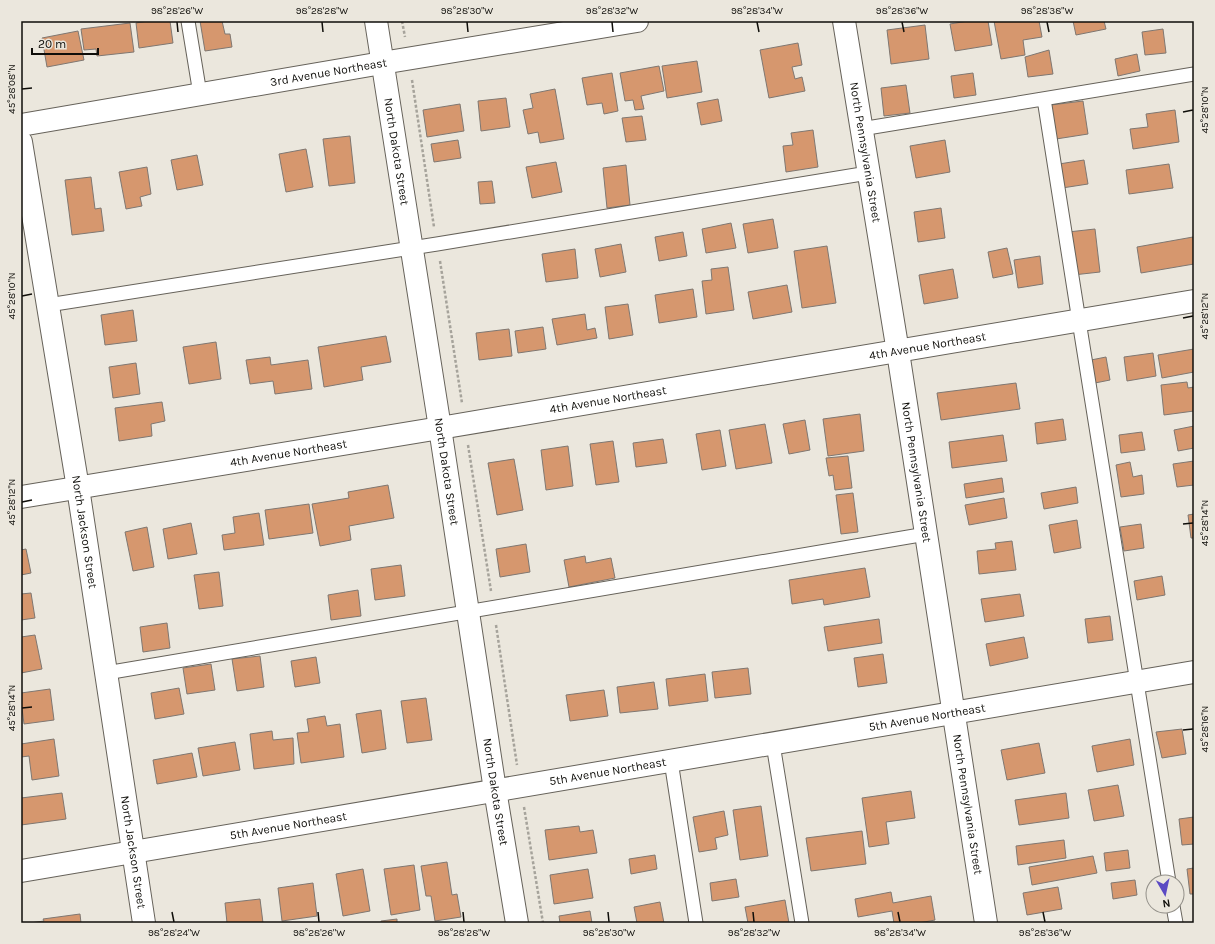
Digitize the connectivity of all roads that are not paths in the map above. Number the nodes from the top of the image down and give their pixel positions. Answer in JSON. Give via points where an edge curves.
{"nodes":[{"id":1,"x":188,"y":21,"type":"edge"},
{"id":2,"x":376,"y":21,"type":"edge"},
{"id":3,"x":637,"y":21,"type":"edge"},
{"id":4,"x":844,"y":21,"type":"edge"},
{"id":5,"x":382,"y":63,"type":"junction"},
{"id":6,"x":1194,"y":74,"type":"edge"},
{"id":7,"x":200,"y":94,"type":"junction"},
{"id":8,"x":1044,"y":99,"type":"junction"},
{"id":9,"x":21,"y":125,"type":"edge"},
{"id":10,"x":861,"y":129,"type":"junction"},
{"id":11,"x":21,"y":142,"type":"edge"},
{"id":12,"x":868,"y":173,"type":"junction"},
{"id":13,"x":412,"y":248,"type":"junction"},
{"id":14,"x":1194,"y":301,"type":"edge"},
{"id":15,"x":48,"y":305,"type":"junction"},
{"id":16,"x":1079,"y":321,"type":"junction"},
{"id":17,"x":898,"y":352,"type":"junction"},
{"id":18,"x":440,"y":428,"type":"junction"},
{"id":19,"x":78,"y":488,"type":"junction"},
{"id":20,"x":21,"y":497,"type":"edge"},
{"id":21,"x":926,"y":534,"type":"junction"},
{"id":22,"x":468,"y":612,"type":"junction"},
{"id":23,"x":1194,"y":672,"type":"edge"},
{"id":24,"x":106,"y":673,"type":"junction"},
{"id":25,"x":1138,"y":682,"type":"junction"},
{"id":26,"x":954,"y":714,"type":"junction"},
{"id":27,"x":773,"y":744,"type":"junction"},
{"id":28,"x":671,"y":761,"type":"junction"},
{"id":29,"x":495,"y":790,"type":"junction"},
{"id":30,"x":133,"y":852,"type":"junction"},
{"id":31,"x":21,"y":871,"type":"edge"},
{"id":32,"x":1168,"y":874,"type":"edge"},
{"id":33,"x":144,"y":923,"type":"edge"},
{"id":34,"x":516,"y":923,"type":"edge"},
{"id":35,"x":696,"y":923,"type":"edge"},
{"id":36,"x":802,"y":923,"type":"edge"},
{"id":37,"x":986,"y":923,"type":"edge"}],
"edges":[{"from":1,"to":7,"type":"lane"},
{"from":2,"to":5,"type":"street","name":"North Dakota Street"},
{"from":3,"to":5,"type":"street","name":"3rd Avenue Northeast"},
{"from":4,"to":10,"type":"street","name":"North Pennsylvania Street"},
{"from":5,"to":7,"type":"street","name":"3rd Avenue Northeast"},
{"from":5,"to":13,"type":"street","name":"North Dakota Street"},
{"from":6,"to":8,"type":"lane"},
{"from":7,"to":9,"type":"street","name":"3rd Avenue Northeast"},
{"from":8,"to":10,"type":"lane"},
{"from":8,"to":16,"type":"lane"},
{"from":10,"to":12,"type":"street","name":"North Pennsylvania Street"},
{"from":11,"to":15,"type":"street","name":"North Jackson Street"},
{"from":12,"to":13,"type":"lane"},
{"from":12,"to":17,"type":"street","name":"North Pennsylvania Street"},
{"from":13,"to":15,"type":"lane"},
{"from":13,"to":18,"type":"street","name":"North Dakota Street"},
{"from":14,"to":16,"type":"street","name":"4th Avenue Northeast"},
{"from":15,"to":19,"type":"street","name":"North Jackson Street"},
{"from":16,"to":17,"type":"street","name":"4th Avenue Northeast"},
{"from":16,"to":25,"type":"lane"},
{"from":17,"to":18,"type":"street","name":"4th Avenue Northeast"},
{"from":17,"to":21,"type":"street","name":"North Pennsylvania Street"},
{"from":18,"to":19,"type":"street","name":"4th Avenue Northeast"},
{"from":18,"to":22,"type":"street","name":"North Dakota Street"},
{"from":19,"to":20,"type":"street","name":"4th Avenue Northeast"},
{"from":19,"to":24,"type":"street","name":"North Jackson Street"},
{"from":21,"to":22,"type":"lane"},
{"from":21,"to":26,"type":"street","name":"North Pennsylvania Street"},
{"from":22,"to":24,"type":"lane"},
{"from":22,"to":29,"type":"street","name":"North Dakota Street"},
{"from":23,"to":25,"type":"street","name":"5th Avenue Northeast"},
{"from":24,"to":30,"type":"street","name":"North Jackson Street"},
{"from":25,"to":26,"type":"street","name":"5th Avenue Northeast"},
{"from":25,"to":32,"type":"lane"},
{"from":26,"to":27,"type":"street","name":"5th Avenue Northeast"},
{"from":26,"to":37,"type":"street","name":"North Pennsylvania Street"},
{"from":27,"to":28,"type":"street","name":"5th Avenue Northeast"},
{"from":27,"to":36,"type":"lane"},
{"from":28,"to":29,"type":"street","name":"5th Avenue Northeast"},
{"from":28,"to":35,"type":"lane"},
{"from":29,"to":30,"type":"street","name":"5th Avenue Northeast"},
{"from":29,"to":34,"type":"street","name":"North Dakota Street"},
{"from":30,"to":31,"type":"street","name":"5th Avenue Northeast"},
{"from":30,"to":33,"type":"street","name":"North Jackson Street"}]}
